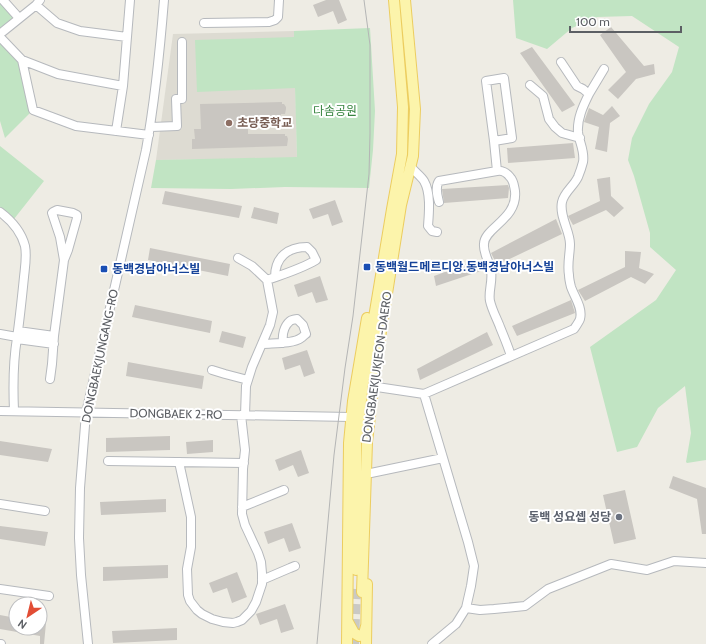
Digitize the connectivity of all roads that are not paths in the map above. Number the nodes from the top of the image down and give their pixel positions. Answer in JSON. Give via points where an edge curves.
{"nodes":[{"id":1,"x":3,"y":0,"type":"edge"},
{"id":2,"x":130,"y":0,"type":"edge"},
{"id":3,"x":164,"y":0,"type":"edge"},
{"id":4,"x":279,"y":0,"type":"edge"},
{"id":5,"x":394,"y":0,"type":"edge"},
{"id":6,"x":405,"y":0,"type":"edge"},
{"id":7,"x":38,"y":3,"type":"edge"},
{"id":8,"x":20,"y":18,"type":"junction"},
{"id":9,"x":204,"y":23,"type":"dead end"},
{"id":10,"x":0,"y":36,"type":"edge"},
{"id":11,"x":127,"y":37,"type":"junction"},
{"id":12,"x":182,"y":42,"type":"dead end"},
{"id":13,"x":22,"y":60,"type":"junction"},
{"id":14,"x":561,"y":62,"type":"dead end"},
{"id":15,"x":604,"y":70,"type":"dead end"},
{"id":16,"x":530,"y":85,"type":"dead end"},
{"id":17,"x":123,"y":86,"type":"junction"},
{"id":18,"x":589,"y":94,"type":"junction"},
{"id":19,"x":151,"y":127,"type":"junction"},
{"id":20,"x":116,"y":131,"type":"junction"},
{"id":21,"x":149,"y":135,"type":"junction"},
{"id":22,"x":580,"y":138,"type":"junction"},
{"id":23,"x":494,"y":141,"type":"junction"},
{"id":24,"x":411,"y":167,"type":"junction"},
{"id":25,"x":497,"y":171,"type":"junction"},
{"id":26,"x":438,"y":202,"type":"dead end"},
{"id":27,"x":397,"y":207,"type":"junction"},
{"id":28,"x":0,"y":212,"type":"edge"},
{"id":29,"x":437,"y":232,"type":"dead end"},
{"id":30,"x":238,"y":258,"type":"dead end"},
{"id":31,"x":64,"y":260,"type":"junction"},
{"id":32,"x":275,"y":277,"type":"junction"},
{"id":33,"x":267,"y":280,"type":"junction"},
{"id":34,"x":0,"y":334,"type":"edge"},
{"id":35,"x":17,"y":336,"type":"junction"},
{"id":36,"x":54,"y":340,"type":"junction"},
{"id":37,"x":283,"y":343,"type":"dead end"},
{"id":38,"x":263,"y":344,"type":"junction"},
{"id":39,"x":511,"y":356,"type":"junction"},
{"id":40,"x":212,"y":370,"type":"dead end"},
{"id":41,"x":50,"y":379,"type":"dead end"},
{"id":42,"x":248,"y":380,"type":"junction"},
{"id":43,"x":377,"y":387,"type":"junction"},
{"id":44,"x":424,"y":394,"type":"junction"},
{"id":45,"x":0,"y":411,"type":"edge"},
{"id":46,"x":14,"y":412,"type":"junction"},
{"id":47,"x":86,"y":413,"type":"junction"},
{"id":48,"x":243,"y":415,"type":"junction"},
{"id":49,"x":351,"y":416,"type":"junction"},
{"id":50,"x":443,"y":458,"type":"junction"},
{"id":51,"x":108,"y":461,"type":"dead end"},
{"id":52,"x":179,"y":462,"type":"junction"},
{"id":53,"x":244,"y":463,"type":"junction"},
{"id":54,"x":370,"y":473,"type":"junction"},
{"id":55,"x":284,"y":490,"type":"dead end"},
{"id":56,"x":0,"y":504,"type":"edge"},
{"id":57,"x":242,"y":507,"type":"junction"},
{"id":58,"x":45,"y":510,"type":"dead end"},
{"id":59,"x":706,"y":563,"type":"edge"},
{"id":60,"x":295,"y":566,"type":"dead end"},
{"id":61,"x":262,"y":580,"type":"junction"},
{"id":62,"x":0,"y":589,"type":"edge"},
{"id":63,"x":359,"y":591,"type":"tunnel mouth"},
{"id":64,"x":49,"y":596,"type":"dead end"},
{"id":65,"x":466,"y":608,"type":"junction"},
{"id":66,"x":348,"y":620,"type":"junction"},
{"id":67,"x":366,"y":626,"type":"junction"},
{"id":68,"x":88,"y":644,"type":"edge"},
{"id":69,"x":347,"y":644,"type":"edge"},
{"id":70,"x":366,"y":644,"type":"edge"},
{"id":71,"x":432,"y":644,"type":"edge"}],
"edges":[{"from":1,"to":8,"type":"street"},
{"from":2,"to":11,"type":"street"},
{"from":3,"to":19,"type":"street","name":"DONGBAEKJUNGANG-RO"},
{"from":4,"to":9,"type":"street","via":[[278,17],[269,22]]},
{"from":5,"to":27,"type":"main road","name":"DONGBAEKJUKJEON-DAERO","via":[[403,106]]},
{"from":6,"to":24,"type":"main road","name":"DONGBAEKJUKJEON-DAERO","via":[[415,109],[414,156]]},
{"from":7,"to":8,"type":"street"},
{"from":7,"to":11,"type":"street","via":[[57,23],[80,31]]},
{"from":8,"to":10,"type":"street"},
{"from":10,"to":13,"type":"street"},
{"from":11,"to":17,"type":"street"},
{"from":12,"to":19,"type":"street","via":[[182,99],[176,99],[177,126]]},
{"from":13,"to":17,"type":"street","via":[[58,74]]},
{"from":13,"to":20,"type":"street","via":[[33,110],[76,126]]},
{"from":14,"to":18,"type":"street","via":[[577,86]]},
{"from":15,"to":18,"type":"street"},
{"from":16,"to":22,"type":"street","via":[[543,96],[549,119],[555,127],[562,133]]},
{"from":17,"to":20,"type":"street"},
{"from":18,"to":22,"type":"street","via":[[578,119]]},
{"from":19,"to":21,"type":"street","name":"DONGBAEKJUNGANG-RO"},
{"from":20,"to":21,"type":"street"},
{"from":21,"to":47,"type":"street","name":"DONGBAEKJUNGANG-RO"},
{"from":22,"to":39,"type":"street","via":[[583,161],[578,177],[562,203],[562,216],[570,244],[570,285],[578,303],[580,319],[574,329]]},
{"from":23,"to":23,"type":"street","via":[[512,138],[504,78],[486,81]]},
{"from":23,"to":25,"type":"street"},
{"from":24,"to":27,"type":"main road","name":"DONGBAEKJUKJEON-DAERO"},
{"from":24,"to":29,"type":"street","via":[[424,181],[429,208],[428,226]]},
{"from":25,"to":26,"type":"street","via":[[439,181],[436,191]]},
{"from":25,"to":39,"type":"street","via":[[501,170],[508,174],[513,181],[513,206],[483,244],[491,271],[490,300]]},
{"from":27,"to":43,"type":"main road","via":[[399,264]]},
{"from":27,"to":49,"type":"main road","via":[[381,247]]},
{"from":27,"to":63,"type":"main road","name":"DONGBAEKJUKJEON-DAERO","via":[[363,384],[356,441]]},
{"from":28,"to":35,"type":"street","via":[[19,231],[25,248]]},
{"from":30,"to":33,"type":"street","via":[[252,266]]},
{"from":31,"to":31,"type":"street","via":[[52,213],[56,210],[77,215]]},
{"from":31,"to":36,"type":"street"},
{"from":32,"to":32,"type":"street","via":[[316,260],[312,252],[307,247],[286,252],[279,259]]},
{"from":32,"to":33,"type":"street"},
{"from":33,"to":38,"type":"street","via":[[273,312]]},
{"from":34,"to":35,"type":"street"},
{"from":35,"to":36,"type":"street"},
{"from":35,"to":46,"type":"street"},
{"from":36,"to":41,"type":"street"},
{"from":37,"to":38,"type":"street"},
{"from":38,"to":42,"type":"street"},
{"from":39,"to":44,"type":"street"},
{"from":40,"to":42,"type":"street"},
{"from":42,"to":48,"type":"street"},
{"from":43,"to":44,"type":"street"},
{"from":43,"to":54,"type":"main road"},
{"from":44,"to":50,"type":"street"},
{"from":45,"to":46,"type":"street","name":"DONGBAEK 2-RO"},
{"from":46,"to":47,"type":"street","name":"DONGBAEK 2-RO"},
{"from":47,"to":48,"type":"street","name":"DONGBAEK 2-RO"},
{"from":47,"to":68,"type":"street","name":"DONGBAEKJUNGANG-RO","via":[[79,538]]},
{"from":48,"to":49,"type":"street","name":"DONGBAEK 2-RO"},
{"from":48,"to":53,"type":"street"},
{"from":49,"to":66,"type":"main road"},
{"from":50,"to":54,"type":"street"},
{"from":50,"to":65,"type":"street","via":[[474,566]]},
{"from":51,"to":52,"type":"street"},
{"from":52,"to":53,"type":"street"},
{"from":52,"to":61,"type":"street","via":[[191,517],[187,582],[192,606],[218,621],[237,622],[251,611]]},
{"from":53,"to":57,"type":"street"},
{"from":54,"to":67,"type":"main road"},
{"from":55,"to":57,"type":"street"},
{"from":56,"to":58,"type":"street"},
{"from":57,"to":61,"type":"street","via":[[245,525],[258,553]]},
{"from":59,"to":65,"type":"street","via":[[674,561],[647,570],[611,564],[548,589],[525,606],[487,610]]},
{"from":60,"to":61,"type":"street"},
{"from":62,"to":64,"type":"street"},
{"from":65,"to":71,"type":"street","via":[[456,624]]},
{"from":66,"to":67,"type":"main road","via":[[354,633],[359,636],[364,634]]},
{"from":66,"to":69,"type":"main road"},
{"from":67,"to":70,"type":"main road"}]}
